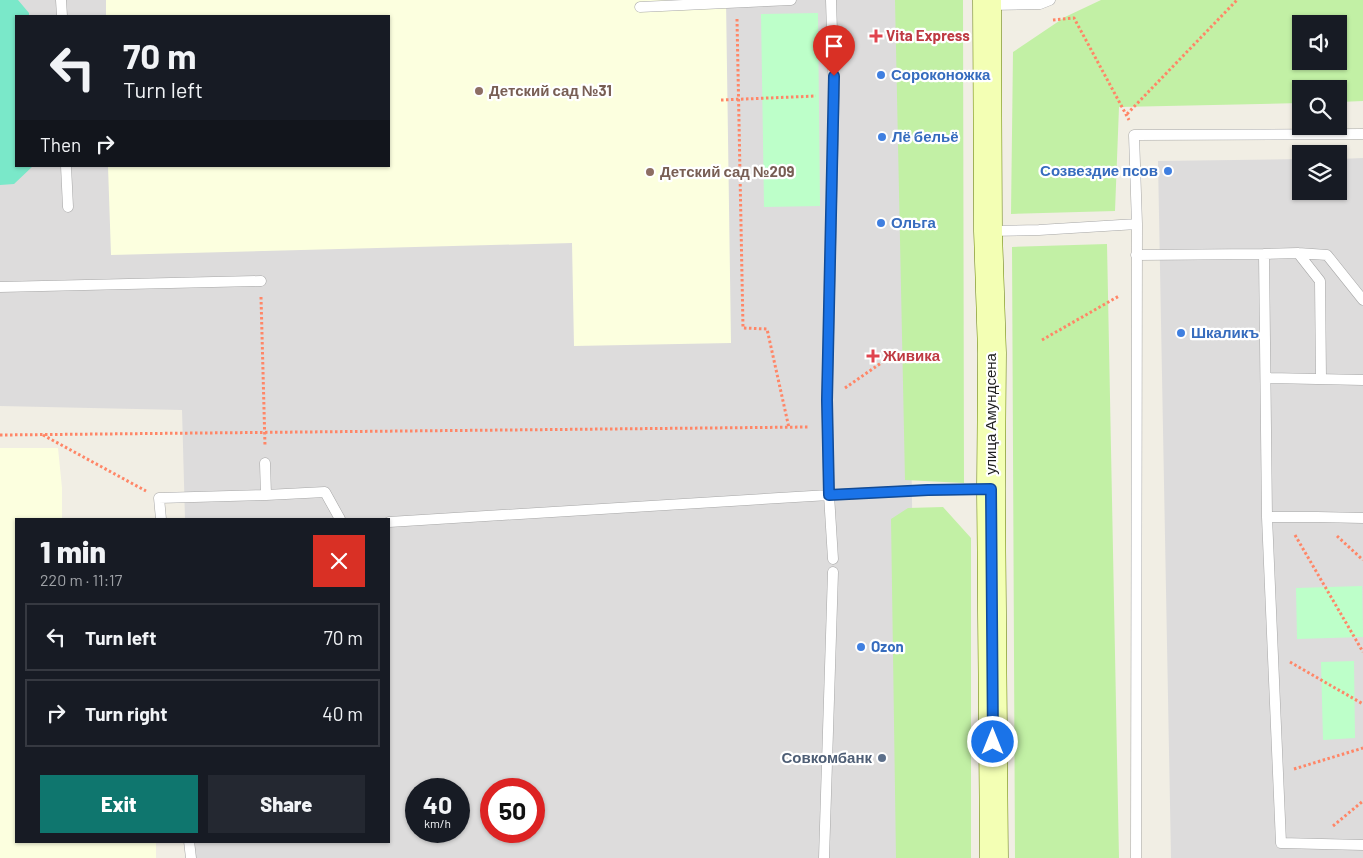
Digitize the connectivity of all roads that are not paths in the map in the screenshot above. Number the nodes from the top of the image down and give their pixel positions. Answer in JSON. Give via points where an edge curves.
{"nodes":[{"id":1,"x":61,"y":0,"type":"edge"},
{"id":2,"x":790,"y":0,"type":"edge"},
{"id":3,"x":832,"y":0,"type":"edge"},
{"id":4,"x":1050,"y":0,"type":"edge"},
{"id":5,"x":987,"y":3,"type":"edge"},
{"id":6,"x":640,"y":8,"type":"dead end"},
{"id":7,"x":62,"y":15,"type":"edge"},
{"id":8,"x":1363,"y":134,"type":"edge"},
{"id":9,"x":66,"y":167,"type":"edge"},
{"id":10,"x":68,"y":207,"type":"dead end"},
{"id":11,"x":1137,"y":224,"type":"junction"},
{"id":12,"x":988,"y":231,"type":"junction"},
{"id":13,"x":1298,"y":253,"type":"junction"},
{"id":14,"x":1264,"y":254,"type":"junction"},
{"id":15,"x":1136,"y":255,"type":"junction"},
{"id":16,"x":261,"y":281,"type":"road end"},
{"id":17,"x":0,"y":287,"type":"edge"},
{"id":18,"x":1363,"y":300,"type":"edge"},
{"id":19,"x":1266,"y":378,"type":"junction"},
{"id":20,"x":1321,"y":379,"type":"junction"},
{"id":21,"x":1363,"y":380,"type":"edge"},
{"id":22,"x":265,"y":463,"type":"road end"},
{"id":23,"x":991,"y":489,"type":"junction"},
{"id":24,"x":266,"y":495,"type":"junction"},
{"id":25,"x":829,"y":495,"type":"junction"},
{"id":26,"x":1268,"y":517,"type":"junction"},
{"id":27,"x":161,"y":518,"type":"edge"},
{"id":28,"x":339,"y":518,"type":"edge"},
{"id":29,"x":1363,"y":518,"type":"edge"},
{"id":30,"x":390,"y":522,"type":"edge"},
{"id":31,"x":834,"y":559,"type":"dead end"},
{"id":32,"x":833,"y":572,"type":"dead end"},
{"id":33,"x":189,"y":843,"type":"edge"},
{"id":34,"x":1363,"y":845,"type":"edge"},
{"id":35,"x":191,"y":858,"type":"edge"},
{"id":36,"x":824,"y":858,"type":"edge"},
{"id":37,"x":994,"y":858,"type":"edge"},
{"id":38,"x":1136,"y":858,"type":"edge"}],
"edges":[{"from":1,"to":7,"type":"lane"},
{"from":2,"to":6,"type":"lane"},
{"from":3,"to":25,"type":"lane","via":[[834,95],[827,400]]},
{"from":4,"to":5,"type":"lane","via":[[1040,4]]},
{"from":5,"to":12,"type":"main road","name":"улица Амундсена"},
{"from":8,"to":11,"type":"lane","via":[[1134,135]]},
{"from":9,"to":10,"type":"lane"},
{"from":11,"to":12,"type":"lane"},
{"from":11,"to":15,"type":"lane"},
{"from":12,"to":23,"type":"main road","name":"улица Амундсена","via":[[992,353]]},
{"from":13,"to":14,"type":"lane"},
{"from":13,"to":18,"type":"lane","via":[[1327,255]]},
{"from":13,"to":20,"type":"lane","via":[[1320,281]]},
{"from":14,"to":15,"type":"lane"},
{"from":14,"to":19,"type":"lane"},
{"from":15,"to":38,"type":"lane"},
{"from":16,"to":17,"type":"lane"},
{"from":19,"to":20,"type":"lane"},
{"from":19,"to":26,"type":"lane"},
{"from":20,"to":21,"type":"lane"},
{"from":22,"to":24,"type":"lane"},
{"from":23,"to":25,"type":"lane"},
{"from":23,"to":37,"type":"main road","name":"улица Амундсена"},
{"from":24,"to":27,"type":"lane","via":[[159,498]]},
{"from":24,"to":28,"type":"lane","via":[[326,492]]},
{"from":25,"to":30,"type":"lane"},
{"from":25,"to":31,"type":"lane"},
{"from":26,"to":29,"type":"lane"},
{"from":26,"to":34,"type":"lane","via":[[1281,843]]},
{"from":32,"to":36,"type":"lane"},
{"from":33,"to":35,"type":"lane"}]}
